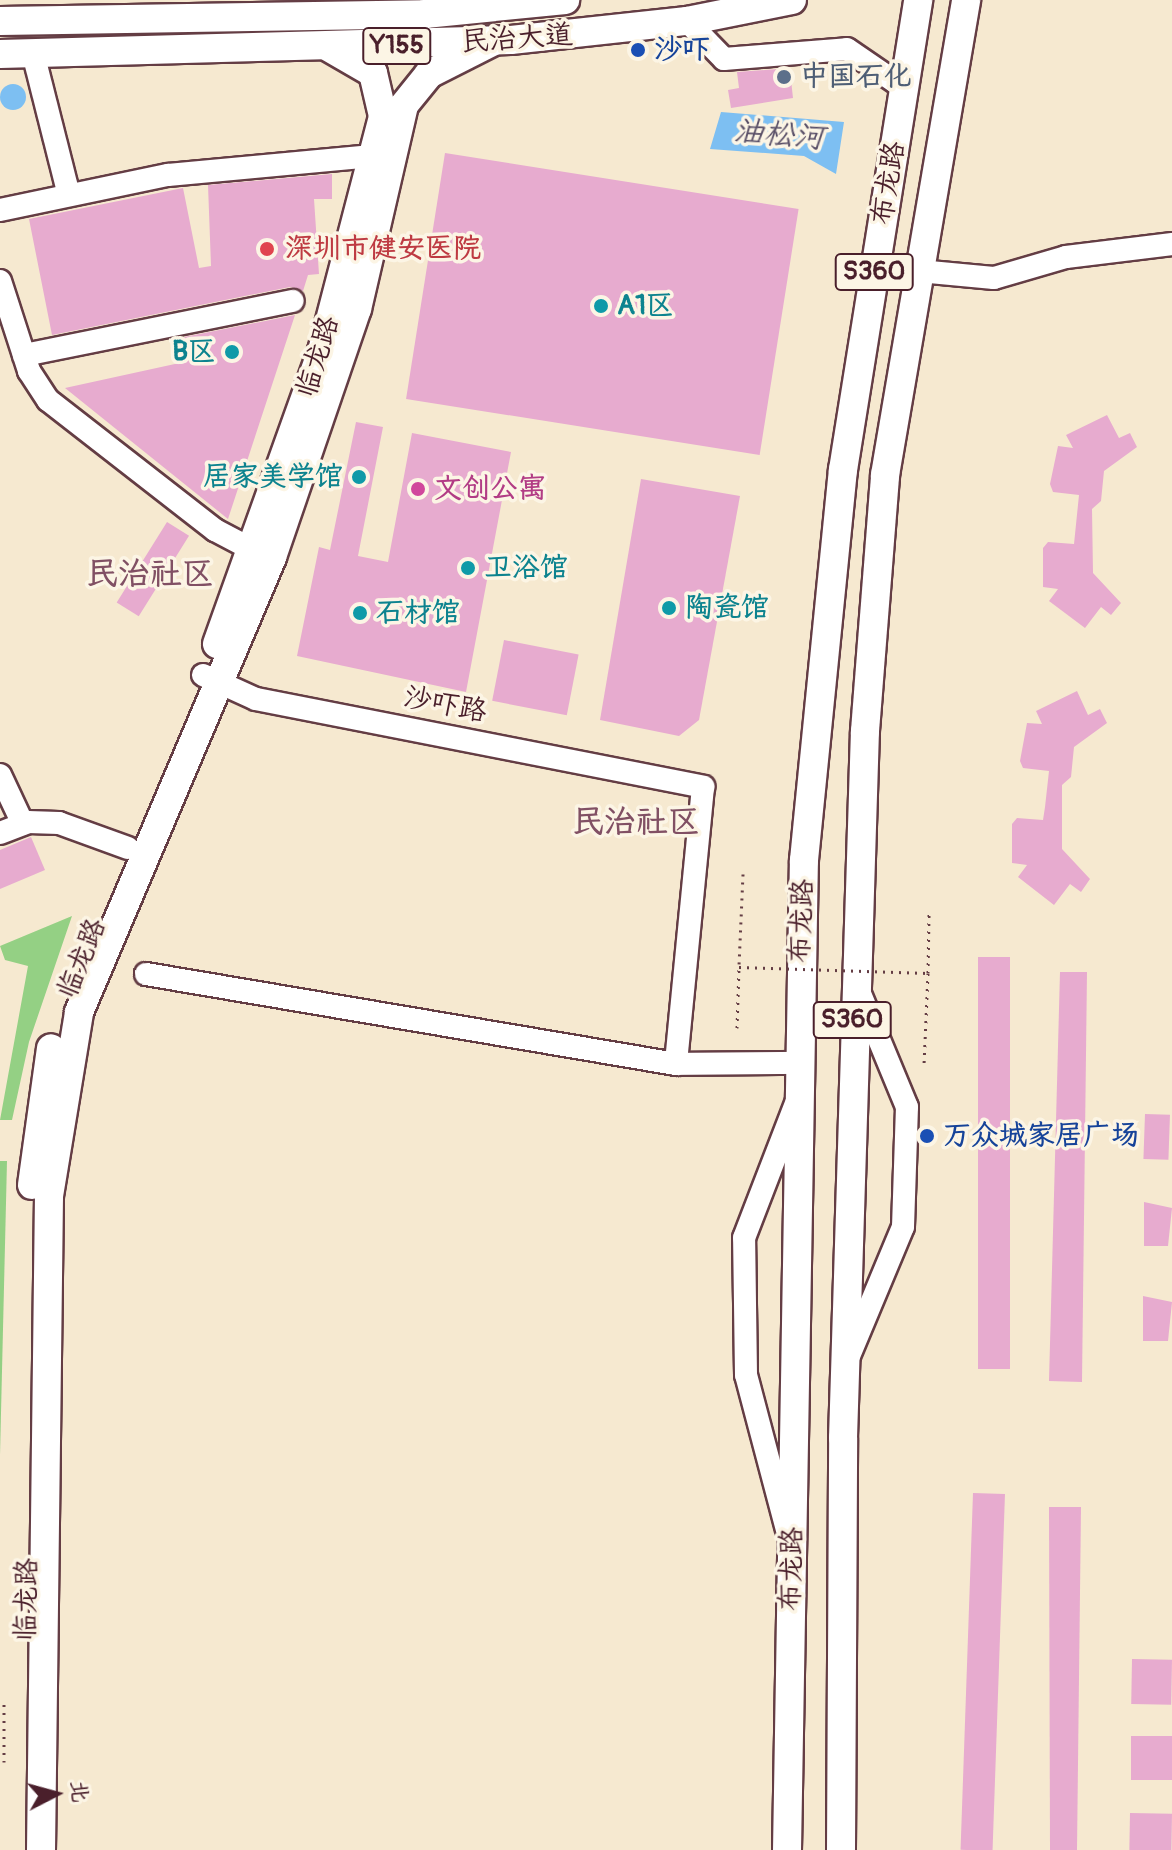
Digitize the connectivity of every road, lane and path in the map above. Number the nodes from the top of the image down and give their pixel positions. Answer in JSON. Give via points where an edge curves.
{"nodes":[{"id":1,"x":565,"y":0,"type":"edge"},
{"id":2,"x":792,"y":0,"type":"edge"},
{"id":3,"x":918,"y":0,"type":"edge"},
{"id":4,"x":966,"y":0,"type":"edge"},
{"id":5,"x":477,"y":4,"type":"edge"},
{"id":6,"x":383,"y":8,"type":"edge"},
{"id":7,"x":0,"y":21,"type":"edge"},
{"id":8,"x":687,"y":21,"type":"junction"},
{"id":9,"x":492,"y":42,"type":"junction"},
{"id":10,"x":330,"y":48,"type":"junction"},
{"id":11,"x":33,"y":53,"type":"junction"},
{"id":12,"x":0,"y":54,"type":"edge"},
{"id":13,"x":904,"y":88,"type":"junction"},
{"id":14,"x":391,"y":117,"type":"junction"},
{"id":15,"x":372,"y":156,"type":"junction"},
{"id":16,"x":69,"y":195,"type":"junction"},
{"id":17,"x":0,"y":210,"type":"edge"},
{"id":18,"x":1172,"y":244,"type":"edge"},
{"id":19,"x":919,"y":271,"type":"junction"},
{"id":20,"x":0,"y":281,"type":"edge"},
{"id":21,"x":293,"y":301,"type":"dead end"},
{"id":22,"x":24,"y":355,"type":"junction"},
{"id":23,"x":253,"y":550,"type":"junction"},
{"id":24,"x":210,"y":678,"type":"junction"},
{"id":25,"x":0,"y":775,"type":"edge"},
{"id":26,"x":23,"y":824,"type":"junction"},
{"id":27,"x":0,"y":833,"type":"edge"},
{"id":28,"x":128,"y":848,"type":"junction"},
{"id":29,"x":743,"y":874,"type":"dead end"},
{"id":30,"x":929,"y":913,"type":"dead end"},
{"id":31,"x":739,"y":967,"type":"junction"},
{"id":32,"x":928,"y":973,"type":"junction"},
{"id":33,"x":146,"y":974,"type":"dead end"},
{"id":34,"x":853,"y":978,"type":"junction"},
{"id":35,"x":737,"y":1028,"type":"dead end"},
{"id":36,"x":798,"y":1063,"type":"junction"},
{"id":37,"x":676,"y":1064,"type":"junction"},
{"id":38,"x":924,"y":1064,"type":"dead end"},
{"id":39,"x":798,"y":1098,"type":"junction"},
{"id":40,"x":845,"y":1364,"type":"junction"},
{"id":41,"x":792,"y":1551,"type":"junction"},
{"id":42,"x":4,"y":1700,"type":"dead end"},
{"id":43,"x":4,"y":1762,"type":"dead end"},
{"id":44,"x":841,"y":1793,"type":"junction"},
{"id":45,"x":24,"y":1850,"type":"edge"},
{"id":46,"x":41,"y":1850,"type":"edge"},
{"id":47,"x":787,"y":1850,"type":"edge"},
{"id":48,"x":841,"y":1850,"type":"edge"},
{"id":49,"x":858,"y":1850,"type":"edge"}],
"edges":[{"from":1,"to":5,"type":"main road","name":"民治大道","number":"Y155"},
{"from":2,"to":8,"type":"main road","name":"民治大道","number":"Y155"},
{"from":3,"to":13,"type":"main road","name":"布龙路","number":"S360"},
{"from":4,"to":19,"type":"main road","name":"布龙路","number":"S360"},
{"from":5,"to":6,"type":"main road","name":"民治大道","number":"Y155"},
{"from":6,"to":7,"type":"main road","name":"民治大道","number":"Y155"},
{"from":8,"to":9,"type":"main road","name":"民治大道","number":"Y155"},
{"from":8,"to":13,"type":"street","via":[[724,59],[838,47]]},
{"from":9,"to":10,"type":"main road","name":"民治大道","number":"Y155"},
{"from":9,"to":14,"type":"main road","via":[[429,74]]},
{"from":10,"to":11,"type":"main road","name":"民治大道","number":"Y155"},
{"from":10,"to":14,"type":"main road","via":[[375,74]]},
{"from":11,"to":12,"type":"main road","name":"民治大道","number":"Y155"},
{"from":11,"to":16,"type":"street"},
{"from":13,"to":36,"type":"main road","name":"布龙路","number":"S360","via":[[843,470],[814,728]]},
{"from":14,"to":15,"type":"main road","name":"临龙路"},
{"from":14,"to":24,"type":"main road","name":"临龙路","via":[[351,330],[255,602]]},
{"from":15,"to":16,"type":"street","via":[[192,171]]},
{"from":15,"to":23,"type":"main road","name":"临龙路","via":[[322,351]]},
{"from":16,"to":17,"type":"street"},
{"from":18,"to":19,"type":"street","via":[[1066,257],[994,278]]},
{"from":19,"to":34,"type":"main road","name":"布龙路","number":"S360","via":[[885,475]]},
{"from":20,"to":22,"type":"street"},
{"from":21,"to":22,"type":"street"},
{"from":22,"to":23,"type":"street","via":[[48,400],[221,534]]},
{"from":23,"to":24,"type":"main road","name":"临龙路"},
{"from":24,"to":28,"type":"main road","name":"临龙路"},
{"from":24,"to":37,"type":"street","name":"沙吓路","via":[[256,699],[703,787]]},
{"from":24,"to":46,"type":"main road","name":"临龙路","via":[[93,971],[55,1135]]},
{"from":25,"to":26,"type":"street"},
{"from":26,"to":27,"type":"street"},
{"from":26,"to":28,"type":"street","via":[[59,823]]},
{"from":28,"to":45,"type":"main road","name":"临龙路","via":[[57,1023],[34,1147]]},
{"from":29,"to":31,"type":"path","bridge":true},
{"from":30,"to":32,"type":"path"},
{"from":31,"to":32,"type":"path","bridge":true},
{"from":31,"to":35,"type":"path"},
{"from":32,"to":38,"type":"path","bridge":true},
{"from":33,"to":37,"type":"street"},
{"from":34,"to":40,"type":"main road","name":"布龙路","number":"S360"},
{"from":34,"to":40,"type":"street","via":[[907,1107],[903,1227]]},
{"from":36,"to":37,"type":"street"},
{"from":36,"to":39,"type":"main road","name":"布龙路","number":"S360"},
{"from":39,"to":41,"type":"main road","name":"布龙路","number":"S360"},
{"from":39,"to":41,"type":"street","via":[[744,1238],[746,1375]]},
{"from":40,"to":44,"type":"main road","name":"布龙路","number":"S360"},
{"from":41,"to":47,"type":"main road","name":"布龙路","number":"S360"},
{"from":42,"to":43,"type":"path"},
{"from":44,"to":48,"type":"main road","name":"布龙路","number":"S360"},
{"from":44,"to":49,"type":"main road"}]}
